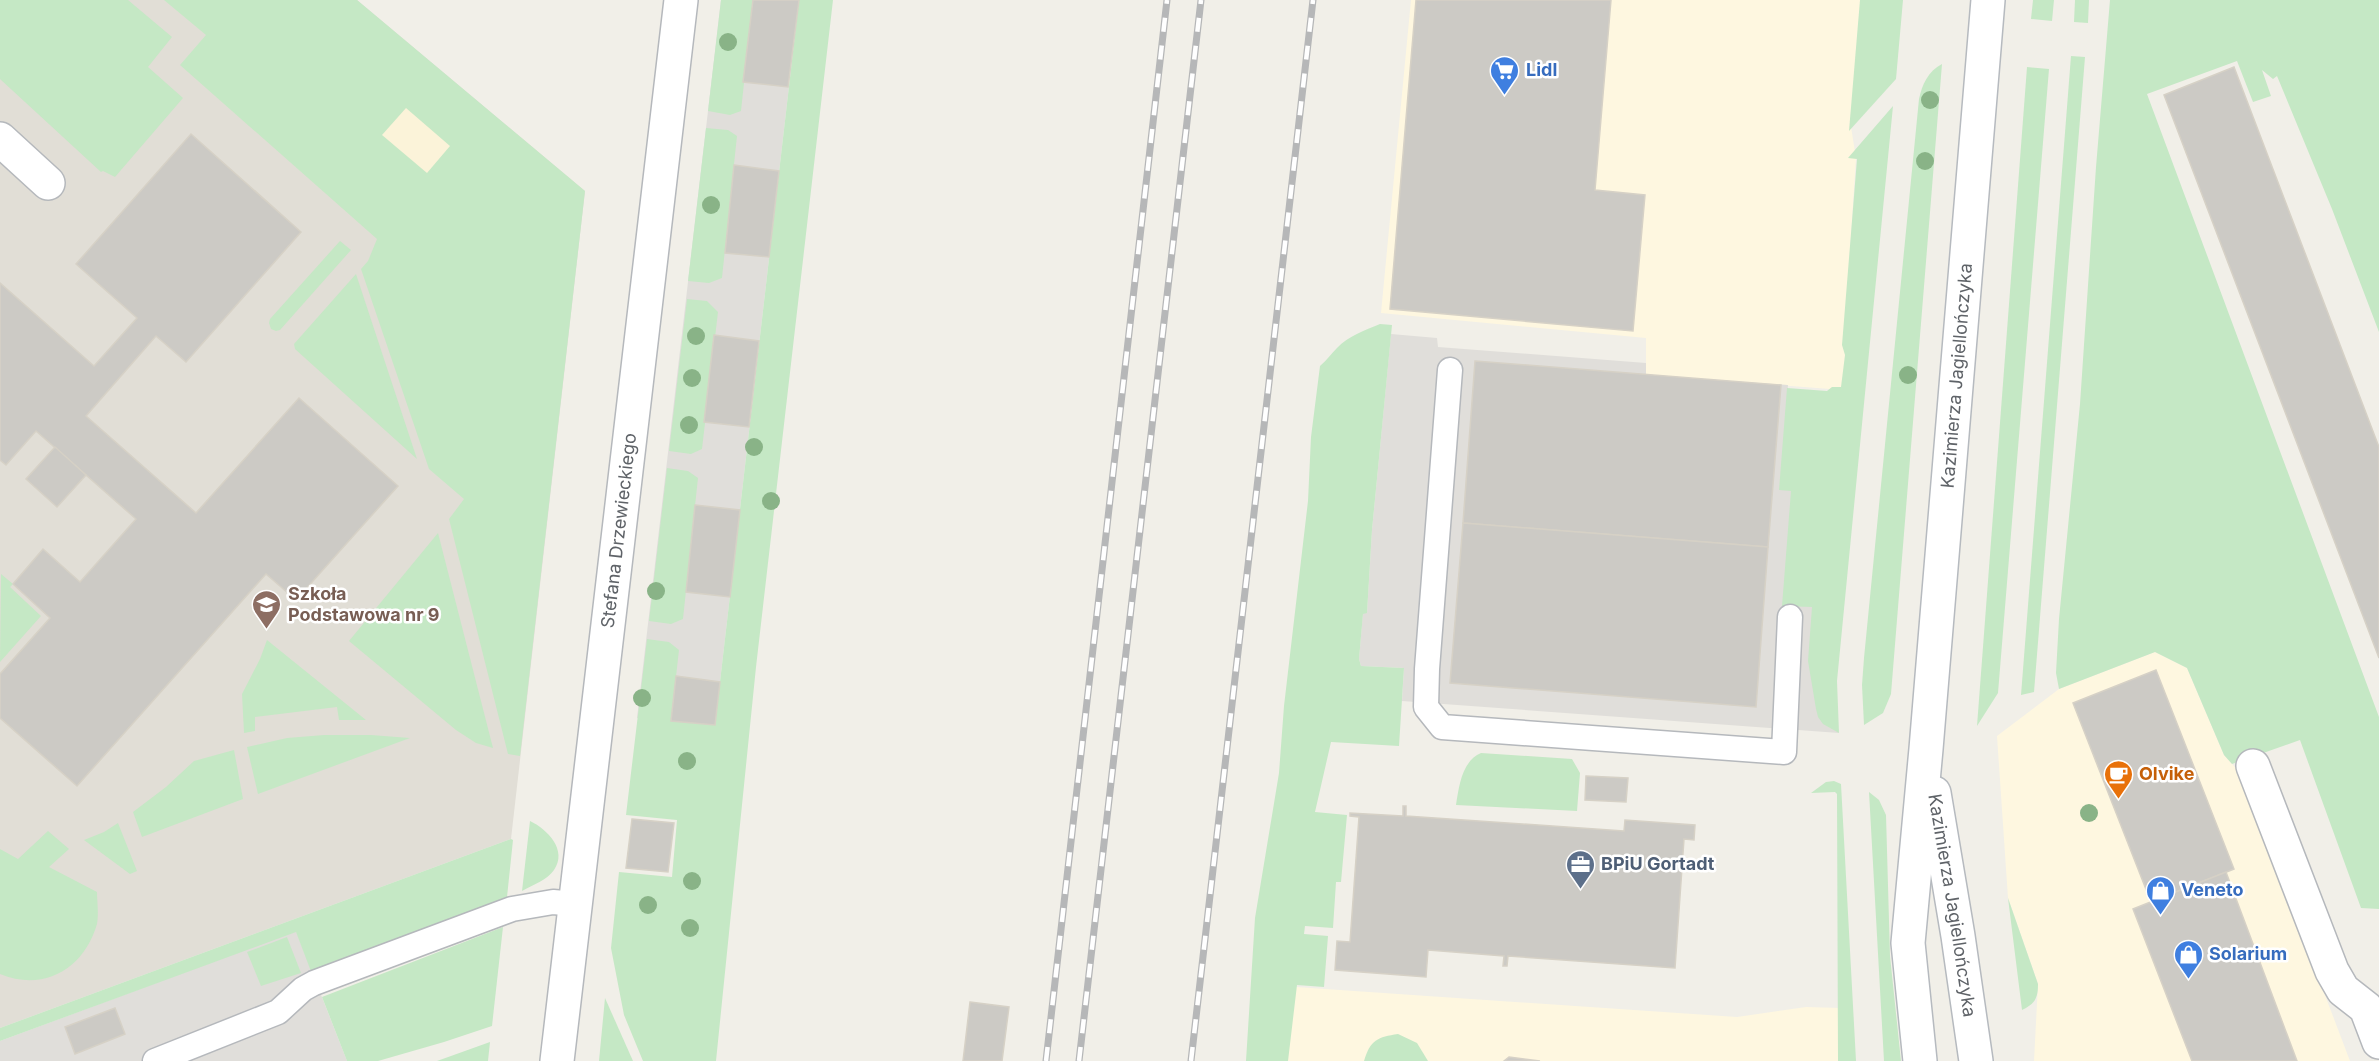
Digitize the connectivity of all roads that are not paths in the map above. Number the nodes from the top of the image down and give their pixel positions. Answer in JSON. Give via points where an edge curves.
{"nodes":[{"id":1,"x":681,"y":0,"type":"edge"},
{"id":2,"x":1988,"y":0,"type":"edge"},
{"id":3,"x":0,"y":139,"type":"edge"},
{"id":4,"x":48,"y":183,"type":"dead end"},
{"id":5,"x":1450,"y":370,"type":"dead end"},
{"id":6,"x":1790,"y":617,"type":"dead end"},
{"id":7,"x":1926,"y":750,"type":"junction"},
{"id":8,"x":2253,"y":766,"type":"dead end"},
{"id":9,"x":576,"y":904,"type":"junction"},
{"id":10,"x":2379,"y":1041,"type":"edge"},
{"id":11,"x":155,"y":1061,"type":"edge"},
{"id":12,"x":557,"y":1061,"type":"edge"},
{"id":13,"x":1920,"y":1061,"type":"edge"},
{"id":14,"x":1976,"y":1061,"type":"edge"}],
"edges":[{"from":1,"to":9,"type":"street","name":"Stefana Drzewieckiego"},
{"from":2,"to":7,"type":"street","name":"Kazimierza Jagiellończyka"},
{"from":3,"to":4,"type":"street"},
{"from":5,"to":6,"type":"lane","via":[[1426,688],[1426,707],[1442,727],[1784,752]]},
{"from":7,"to":13,"type":"street","name":"Kazimierza Jagiellończyka","via":[[1908,943]]},
{"from":7,"to":14,"type":"street","name":"Kazimierza Jagiellończyka"},
{"from":8,"to":10,"type":"street","via":[[2332,971],[2343,990],[2366,1008]]},
{"from":9,"to":11,"type":"lane","via":[[553,902],[512,909],[314,983],[303,988],[278,1012]]},
{"from":9,"to":12,"type":"street","name":"Stefana Drzewieckiego"}]}
